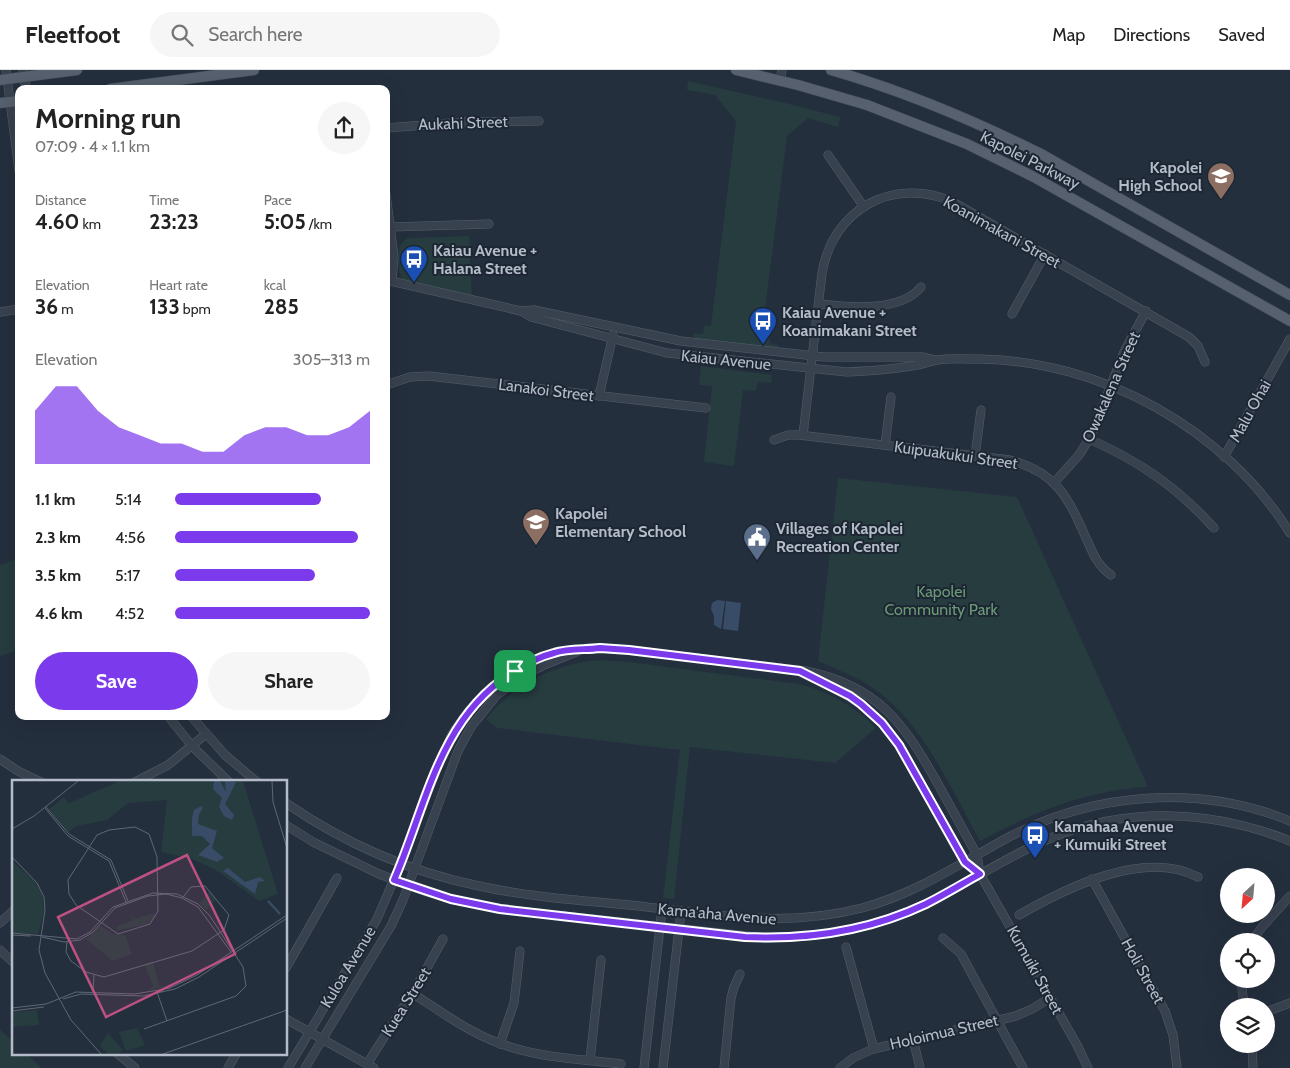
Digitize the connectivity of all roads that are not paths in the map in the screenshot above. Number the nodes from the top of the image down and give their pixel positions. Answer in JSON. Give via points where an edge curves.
{"nodes":[{"id":1,"x":77,"y":70,"type":"edge"},
{"id":2,"x":254,"y":70,"type":"edge"},
{"id":3,"x":736,"y":70,"type":"edge"},
{"id":4,"x":831,"y":70,"type":"edge"},
{"id":5,"x":23,"y":73,"type":"edge"},
{"id":6,"x":781,"y":75,"type":"edge"},
{"id":7,"x":5,"y":76,"type":"edge"},
{"id":8,"x":140,"y":85,"type":"edge"},
{"id":9,"x":10,"y":102,"type":"edge"},
{"id":10,"x":539,"y":121,"type":"dead end"},
{"id":11,"x":390,"y":128,"type":"edge"},
{"id":12,"x":15,"y":140,"type":"edge"},
{"id":13,"x":828,"y":155,"type":"dead end"},
{"id":14,"x":864,"y":207,"type":"junction"},
{"id":15,"x":489,"y":224,"type":"dead end"},
{"id":16,"x":390,"y":227,"type":"joint"},
{"id":17,"x":1045,"y":254,"type":"junction"},
{"id":18,"x":390,"y":275,"type":"edge"},
{"id":19,"x":390,"y":280,"type":"edge"},
{"id":20,"x":921,"y":287,"type":"dead end"},
{"id":21,"x":1290,"y":295,"type":"edge"},
{"id":22,"x":819,"y":304,"type":"junction"},
{"id":23,"x":15,"y":310,"type":"edge"},
{"id":24,"x":521,"y":311,"type":"junction"},
{"id":25,"x":1146,"y":311,"type":"junction"},
{"id":26,"x":0,"y":312,"type":"edge"},
{"id":27,"x":1012,"y":314,"type":"dead end"},
{"id":28,"x":1290,"y":321,"type":"edge"},
{"id":29,"x":615,"y":328,"type":"junction"},
{"id":30,"x":612,"y":339,"type":"junction"},
{"id":31,"x":1290,"y":339,"type":"edge"},
{"id":32,"x":813,"y":356,"type":"junction"},
{"id":33,"x":936,"y":360,"type":"junction"},
{"id":34,"x":1205,"y":362,"type":"dead end"},
{"id":35,"x":812,"y":369,"type":"junction"},
{"id":36,"x":390,"y":382,"type":"edge"},
{"id":37,"x":1110,"y":386,"type":"junction"},
{"id":38,"x":599,"y":396,"type":"junction"},
{"id":39,"x":891,"y":397,"type":"dead end"},
{"id":40,"x":706,"y":408,"type":"dead end"},
{"id":41,"x":980,"y":410,"type":"dead end"},
{"id":42,"x":803,"y":435,"type":"junction"},
{"id":43,"x":1089,"y":439,"type":"junction"},
{"id":44,"x":774,"y":440,"type":"dead end"},
{"id":45,"x":885,"y":445,"type":"junction"},
{"id":46,"x":975,"y":456,"type":"junction"},
{"id":47,"x":1224,"y":457,"type":"junction"},
{"id":48,"x":1054,"y":483,"type":"junction"},
{"id":49,"x":1214,"y":528,"type":"dead end"},
{"id":50,"x":1290,"y":533,"type":"edge"},
{"id":51,"x":1111,"y":574,"type":"dead end"},
{"id":52,"x":585,"y":650,"type":"junction"},
{"id":53,"x":800,"y":671,"type":"junction"},
{"id":54,"x":171,"y":720,"type":"edge"},
{"id":55,"x":194,"y":720,"type":"edge"},
{"id":56,"x":206,"y":734,"type":"junction"},
{"id":57,"x":192,"y":746,"type":"junction"},
{"id":58,"x":1,"y":762,"type":"edge"},
{"id":59,"x":37,"y":780,"type":"edge"},
{"id":60,"x":139,"y":780,"type":"edge"},
{"id":61,"x":227,"y":780,"type":"edge"},
{"id":62,"x":255,"y":780,"type":"edge"},
{"id":63,"x":288,"y":804,"type":"edge"},
{"id":64,"x":1290,"y":821,"type":"edge"},
{"id":65,"x":288,"y":826,"type":"edge"},
{"id":66,"x":1290,"y":840,"type":"edge"},
{"id":67,"x":977,"y":855,"type":"junction"},
{"id":68,"x":965,"y":862,"type":"junction"},
{"id":69,"x":401,"y":864,"type":"junction"},
{"id":70,"x":414,"y":868,"type":"junction"},
{"id":71,"x":980,"y":874,"type":"junction"},
{"id":72,"x":1198,"y":877,"type":"dead end"},
{"id":73,"x":337,"y":878,"type":"dead end"},
{"id":74,"x":1092,"y":879,"type":"junction"},
{"id":75,"x":394,"y":880,"type":"junction"},
{"id":76,"x":408,"y":885,"type":"junction"},
{"id":77,"x":1290,"y":896,"type":"edge"},
{"id":78,"x":662,"y":909,"type":"junction"},
{"id":79,"x":680,"y":911,"type":"junction"},
{"id":80,"x":12,"y":912,"type":"edge"},
{"id":81,"x":1019,"y":915,"type":"dead end"},
{"id":82,"x":0,"y":923,"type":"edge"},
{"id":83,"x":660,"y":927,"type":"junction"},
{"id":84,"x":679,"y":929,"type":"junction"},
{"id":85,"x":1258,"y":933,"type":"edge"},
{"id":86,"x":943,"y":938,"type":"dead end"},
{"id":87,"x":443,"y":939,"type":"dead end"},
{"id":88,"x":846,"y":948,"type":"dead end"},
{"id":89,"x":0,"y":950,"type":"edge"},
{"id":90,"x":520,"y":951,"type":"dead end"},
{"id":91,"x":601,"y":960,"type":"dead end"},
{"id":92,"x":12,"y":961,"type":"edge"},
{"id":93,"x":288,"y":964,"type":"edge"},
{"id":94,"x":740,"y":974,"type":"dead end"},
{"id":95,"x":412,"y":993,"type":"junction"},
{"id":96,"x":1050,"y":998,"type":"junction"},
{"id":97,"x":1290,"y":1003,"type":"edge"},
{"id":98,"x":1275,"y":1009,"type":"edge"},
{"id":99,"x":288,"y":1019,"type":"edge"},
{"id":100,"x":998,"y":1020,"type":"junction"},
{"id":101,"x":309,"y":1031,"type":"junction"},
{"id":102,"x":323,"y":1039,"type":"junction"},
{"id":103,"x":913,"y":1040,"type":"junction"},
{"id":104,"x":500,"y":1044,"type":"junction"},
{"id":105,"x":874,"y":1049,"type":"junction"},
{"id":106,"x":1252,"y":1053,"type":"edge"},
{"id":107,"x":123,"y":1056,"type":"edge"},
{"id":108,"x":235,"y":1056,"type":"edge"},
{"id":109,"x":590,"y":1060,"type":"junction"},
{"id":110,"x":621,"y":1064,"type":"dead end"},
{"id":111,"x":371,"y":1066,"type":"edge"},
{"id":112,"x":135,"y":1068,"type":"edge"},
{"id":113,"x":228,"y":1068,"type":"edge"},
{"id":114,"x":288,"y":1068,"type":"edge"},
{"id":115,"x":305,"y":1068,"type":"edge"},
{"id":116,"x":644,"y":1068,"type":"edge"},
{"id":117,"x":662,"y":1068,"type":"edge"},
{"id":118,"x":724,"y":1068,"type":"edge"},
{"id":119,"x":840,"y":1068,"type":"edge"},
{"id":120,"x":920,"y":1068,"type":"edge"},
{"id":121,"x":1024,"y":1068,"type":"edge"},
{"id":122,"x":1088,"y":1068,"type":"edge"},
{"id":123,"x":1177,"y":1068,"type":"edge"},
{"id":124,"x":1253,"y":1068,"type":"edge"}],
"edges":[{"from":1,"to":5,"type":"main road"},
{"from":2,"to":8,"type":"main road"},
{"from":3,"to":6,"type":"main road","name":"Kapolei Parkway"},
{"from":4,"to":21,"type":"main road","name":"Kapolei Parkway","via":[[943,109],[1043,155]]},
{"from":5,"to":7,"type":"main road"},
{"from":6,"to":28,"type":"main road","name":"Kapolei Parkway","via":[[901,117],[992,156]]},
{"from":7,"to":9,"type":"street"},
{"from":9,"to":12,"type":"street"},
{"from":10,"to":11,"type":"street","name":"Aukahi Street"},
{"from":13,"to":14,"type":"street"},
{"from":14,"to":17,"type":"street","name":"Koanimakani Street","via":[[894,194],[933,195],[951,201]]},
{"from":14,"to":22,"type":"street","name":"Koanimakani Street","via":[[842,225],[831,243],[824,262]]},
{"from":15,"to":16,"type":"street"},
{"from":16,"to":18,"type":"street","via":[[394,256]]},
{"from":17,"to":25,"type":"street","name":"Koanimakani Street"},
{"from":17,"to":27,"type":"street"},
{"from":19,"to":24,"type":"street","name":"Kaiau Avenue"},
{"from":20,"to":22,"type":"street","via":[[909,298],[877,306]]},
{"from":22,"to":32,"type":"street","name":"Koanimakani Street"},
{"from":23,"to":26,"type":"street"},
{"from":24,"to":29,"type":"street","name":"Kaiau Avenue","via":[[534,310]]},
{"from":24,"to":30,"type":"street","name":"Kaiau Avenue","via":[[531,317]]},
{"from":25,"to":34,"type":"street","name":"Koanimakani Street","via":[[1189,336]]},
{"from":25,"to":37,"type":"street","name":"Owakalena Street"},
{"from":29,"to":30,"type":"street"},
{"from":29,"to":32,"type":"street","name":"Kaiau Avenue","via":[[676,341]]},
{"from":30,"to":35,"type":"street","name":"Kaiau Avenue","via":[[678,355]]},
{"from":30,"to":38,"type":"street"},
{"from":31,"to":47,"type":"street","name":"Malu Ohai"},
{"from":32,"to":33,"type":"street","name":"Kaiau Avenue","via":[[922,357]]},
{"from":32,"to":35,"type":"street","name":"Koanimakani Street"},
{"from":33,"to":35,"type":"street","name":"Kaiau Avenue","via":[[870,371]]},
{"from":33,"to":37,"type":"street","name":"Kaiau Avenue","via":[[1025,363],[1069,372]]},
{"from":35,"to":42,"type":"street","name":"Koanimakani Street"},
{"from":36,"to":38,"type":"street","name":"Lanakoi Street","via":[[429,376]]},
{"from":37,"to":43,"type":"street","name":"Owakalena Street"},
{"from":37,"to":47,"type":"street","name":"Kaiau Avenue","via":[[1170,416]]},
{"from":38,"to":40,"type":"street","name":"Lanakoi Street"},
{"from":39,"to":45,"type":"street"},
{"from":41,"to":46,"type":"street"},
{"from":42,"to":44,"type":"street","name":"Kuipuakukui Street","via":[[788,435]]},
{"from":42,"to":45,"type":"street","name":"Kuipuakukui Street"},
{"from":43,"to":48,"type":"street","name":"Owakalena Street"},
{"from":43,"to":49,"type":"street","via":[[1125,455],[1159,477]]},
{"from":45,"to":46,"type":"street","name":"Kuipuakukui Street"},
{"from":46,"to":48,"type":"street","name":"Kuipuakukui Street","via":[[1020,463]]},
{"from":47,"to":50,"type":"street","name":"Kaiau Avenue","via":[[1263,497]]},
{"from":48,"to":51,"type":"street","name":"Kuipuakukui Street","via":[[1074,510],[1096,559]]},
{"from":52,"to":53,"type":"street","name":"Kuloa Avenue","via":[[614,648]]},
{"from":52,"to":69,"type":"street","name":"Kuloa Avenue","via":[[555,652],[528,664],[494,686],[471,708],[452,734]]},
{"from":52,"to":70,"type":"street","name":"Kuloa Avenue","via":[[519,678],[479,716],[458,750]]},
{"from":53,"to":67,"type":"street","name":"Kuloa Avenue","via":[[830,676],[850,685],[898,722],[920,751]]},
{"from":53,"to":68,"type":"street","via":[[850,696],[882,723],[899,745]]},
{"from":54,"to":57,"type":"street"},
{"from":55,"to":56,"type":"street"},
{"from":56,"to":57,"type":"street"},
{"from":56,"to":62,"type":"street"},
{"from":57,"to":60,"type":"street","via":[[168,765]]},
{"from":57,"to":61,"type":"street"},
{"from":58,"to":59,"type":"street"},
{"from":63,"to":69,"type":"street","name":"Kama'aha Avenue","via":[[322,826]]},
{"from":64,"to":67,"type":"street","name":"Kama'aha Avenue","via":[[1242,806],[1203,799],[1163,797],[1124,800],[1046,820]]},
{"from":65,"to":75,"type":"street","name":"Kama'aha Avenue","via":[[313,842]]},
{"from":66,"to":71,"type":"street","name":"Kama'aha Avenue","via":[[1256,828],[1210,818],[1164,815],[1126,818],[1052,837]]},
{"from":67,"to":68,"type":"street","name":"Kama'aha Avenue"},
{"from":67,"to":71,"type":"street","name":"Kuloa Avenue"},
{"from":68,"to":71,"type":"street"},
{"from":68,"to":79,"type":"street","name":"Kama'aha Avenue","via":[[901,895],[825,916],[766,920]]},
{"from":69,"to":70,"type":"street","name":"Kama'aha Avenue"},
{"from":69,"to":75,"type":"street","name":"Kuloa Avenue"},
{"from":70,"to":76,"type":"street","name":"Kuloa Avenue"},
{"from":70,"to":78,"type":"street","name":"Kama'aha Avenue","via":[[503,891]]},
{"from":71,"to":84,"type":"street","name":"Kama'aha Avenue","via":[[908,912],[841,931],[766,938]]},
{"from":71,"to":96,"type":"street","name":"Kumuiki Street"},
{"from":72,"to":74,"type":"street","via":[[1177,869],[1156,868]]},
{"from":73,"to":93,"type":"street"},
{"from":74,"to":81,"type":"street"},
{"from":74,"to":123,"type":"street","name":"Holi Street","via":[[1165,1011]]},
{"from":75,"to":76,"type":"street","name":"Kama'aha Avenue"},
{"from":75,"to":101,"type":"street","name":"Kuloa Avenue","via":[[368,936]]},
{"from":76,"to":83,"type":"street","name":"Kama'aha Avenue","via":[[451,899],[500,909]]},
{"from":76,"to":102,"type":"street","name":"Kuloa Avenue","via":[[384,938]]},
{"from":77,"to":85,"type":"street"},
{"from":78,"to":79,"type":"street","name":"Kama'aha Avenue"},
{"from":78,"to":83,"type":"street"},
{"from":79,"to":84,"type":"street"},
{"from":80,"to":82,"type":"street"},
{"from":83,"to":84,"type":"street","name":"Kama'aha Avenue"},
{"from":83,"to":116,"type":"street"},
{"from":84,"to":117,"type":"street"},
{"from":86,"to":100,"type":"street","via":[[961,954]]},
{"from":87,"to":95,"type":"street","name":"Kuea Street"},
{"from":88,"to":105,"type":"street"},
{"from":89,"to":92,"type":"street"},
{"from":90,"to":104,"type":"street","via":[[516,994]]},
{"from":91,"to":109,"type":"street"},
{"from":94,"to":118,"type":"street","via":[[731,998]]},
{"from":95,"to":104,"type":"street","via":[[464,1027]]},
{"from":95,"to":111,"type":"street","name":"Kuea Street"},
{"from":96,"to":100,"type":"street","name":"Holoimua Street","via":[[1024,1013]]},
{"from":96,"to":122,"type":"street","name":"Kumuiki Street"},
{"from":97,"to":98,"type":"street"},
{"from":99,"to":101,"type":"street"},
{"from":100,"to":103,"type":"street","name":"Holoimua Street"},
{"from":100,"to":121,"type":"street"},
{"from":101,"to":102,"type":"street"},
{"from":101,"to":114,"type":"street","name":"Kuloa Avenue"},
{"from":102,"to":111,"type":"street"},
{"from":102,"to":115,"type":"street","name":"Kuloa Avenue"},
{"from":103,"to":105,"type":"street","name":"Holoimua Street"},
{"from":103,"to":120,"type":"street"},
{"from":104,"to":109,"type":"street","via":[[535,1054]]},
{"from":105,"to":119,"type":"street","name":"Holoimua Street"},
{"from":106,"to":124,"type":"street"},
{"from":107,"to":112,"type":"street"},
{"from":108,"to":113,"type":"street"},
{"from":109,"to":110,"type":"street"}]}
